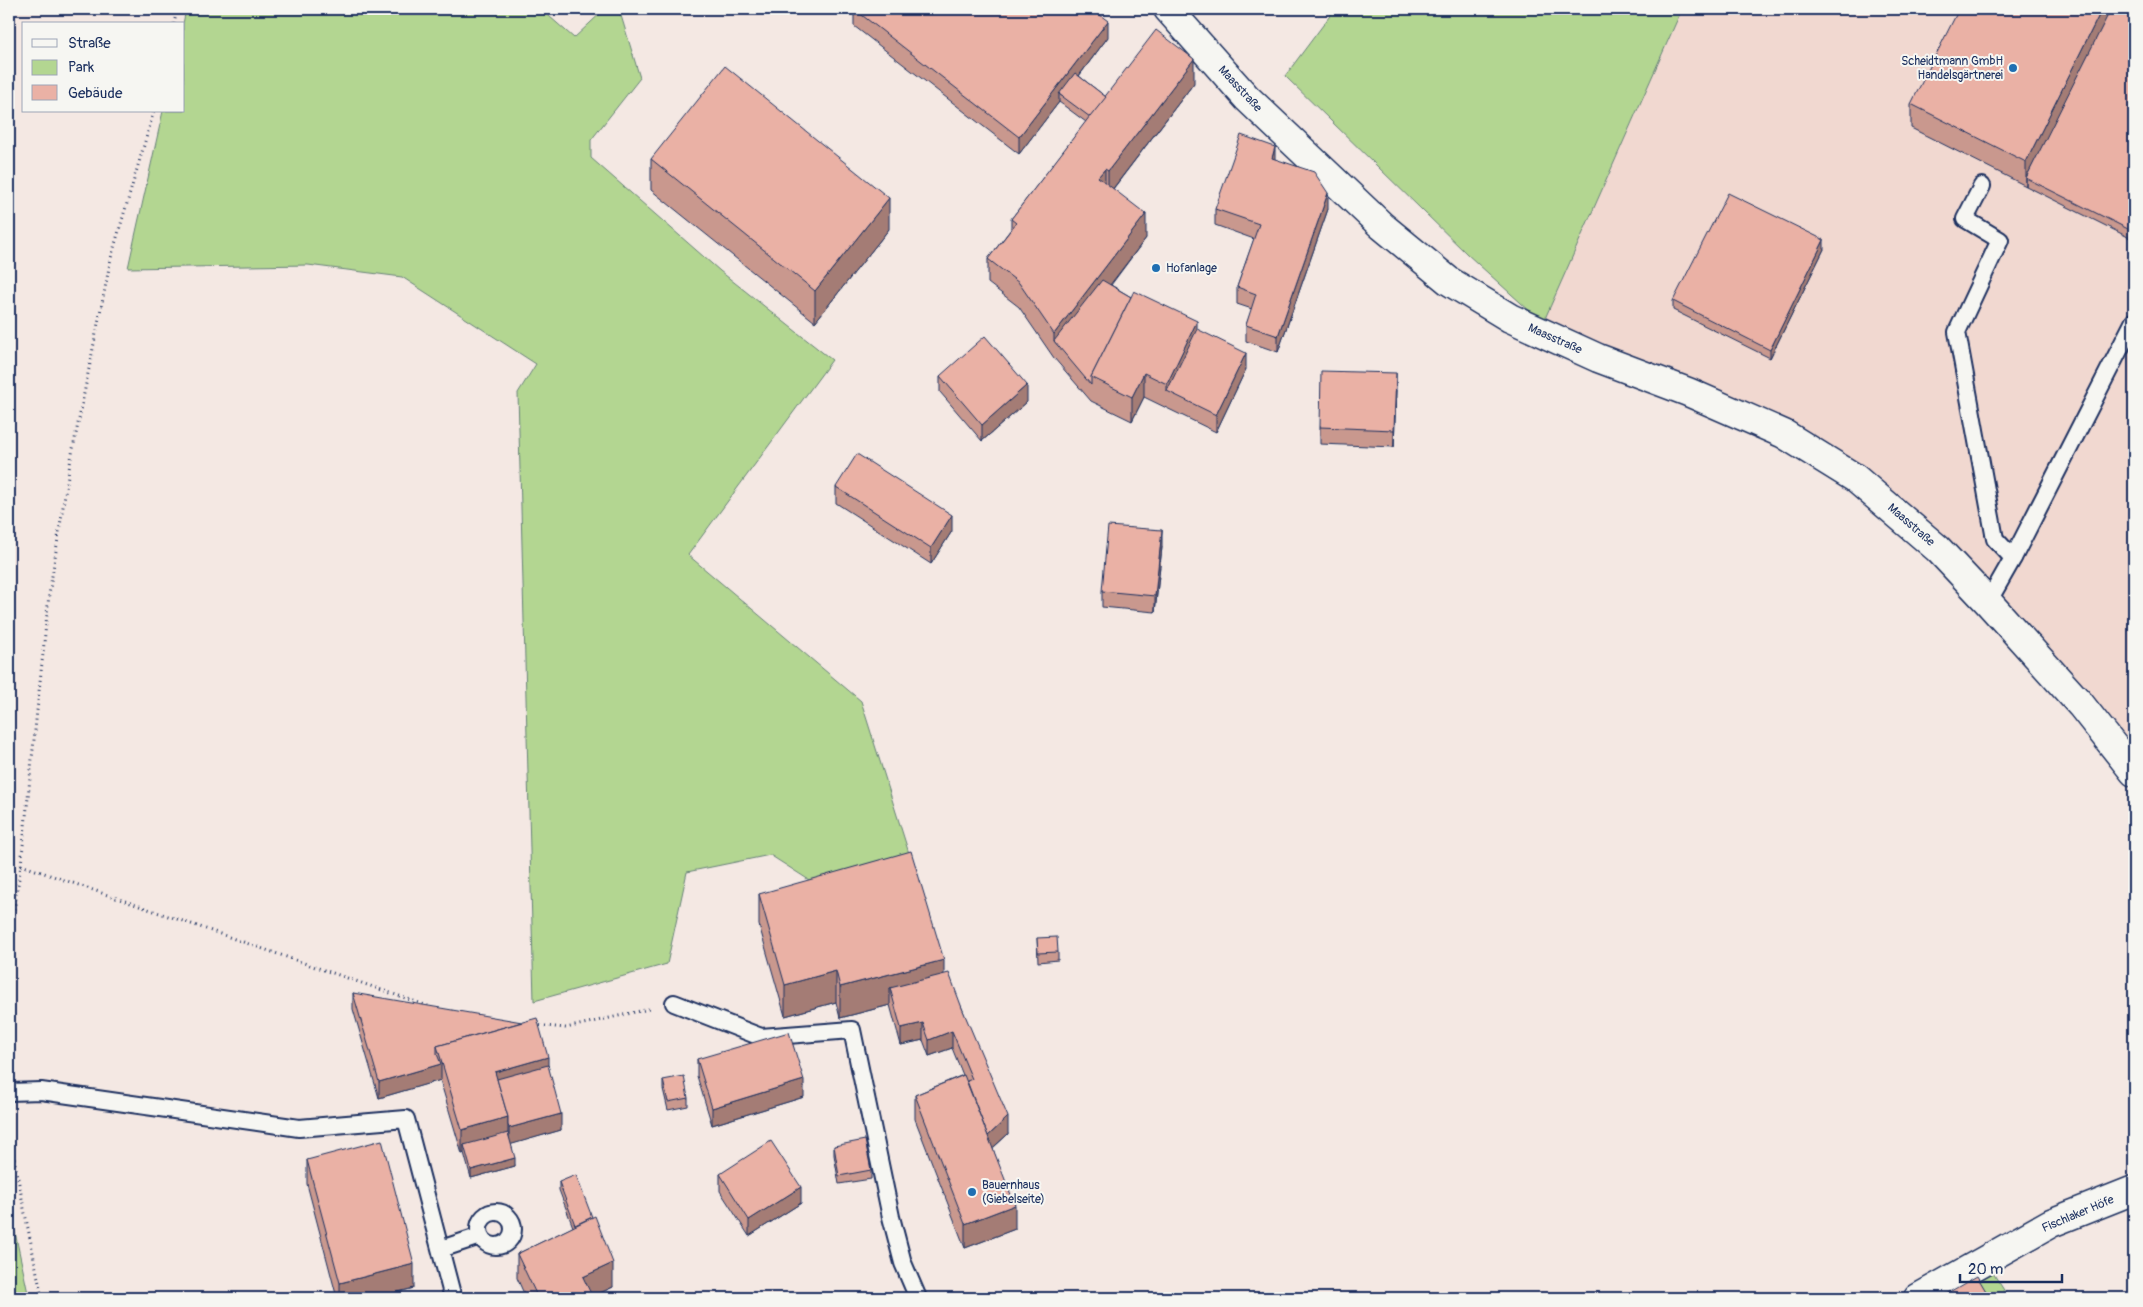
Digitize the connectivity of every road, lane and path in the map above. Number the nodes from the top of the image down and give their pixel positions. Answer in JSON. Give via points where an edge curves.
{"nodes":[{"id":1,"x":177,"y":9,"type":"edge"},
{"id":2,"x":1168,"y":9,"type":"edge"},
{"id":3,"x":174,"y":22,"type":"edge"},
{"id":4,"x":154,"y":112,"type":"edge"},
{"id":5,"x":1982,"y":186,"type":"dead end"},
{"id":6,"x":2134,"y":321,"type":"edge"},
{"id":7,"x":2013,"y":558,"type":"junction"},
{"id":8,"x":1988,"y":602,"type":"junction"},
{"id":9,"x":2134,"y":772,"type":"edge"},
{"id":10,"x":21,"y":865,"type":"junction"},
{"id":11,"x":9,"y":901,"type":"edge"},
{"id":12,"x":14,"y":903,"type":"junction"},
{"id":13,"x":9,"y":944,"type":"edge"},
{"id":14,"x":674,"y":1003,"type":"joint"},
{"id":15,"x":436,"y":1008,"type":"edge"},
{"id":16,"x":530,"y":1024,"type":"edge"},
{"id":17,"x":9,"y":1092,"type":"edge"},
{"id":18,"x":9,"y":1134,"type":"edge"},
{"id":19,"x":2134,"y":1190,"type":"edge"},
{"id":20,"x":480,"y":1236,"type":"dead end"},
{"id":21,"x":441,"y":1250,"type":"junction"},
{"id":22,"x":42,"y":1298,"type":"edge"},
{"id":23,"x":453,"y":1298,"type":"edge"},
{"id":24,"x":918,"y":1298,"type":"edge"},
{"id":25,"x":1918,"y":1298,"type":"edge"}],
"edges":[{"from":1,"to":3,"type":"path"},
{"from":2,"to":8,"type":"street","name":"Maasstraße","via":[[1247,98],[1382,226],[1448,281],[1510,318],[1598,358],[1688,392],[1784,434],[1855,478],[1896,511],[1938,549]]},
{"from":4,"to":10,"type":"path","via":[[111,258],[69,469],[49,595]]},
{"from":5,"to":7,"type":"lane","via":[[1965,219],[2000,240],[1957,332],[1995,539]]},
{"from":6,"to":7,"type":"lane"},
{"from":7,"to":8,"type":"lane"},
{"from":8,"to":9,"type":"street","name":"Maasstraße","via":[[2081,705]]},
{"from":10,"to":12,"type":"path"},
{"from":10,"to":15,"type":"path"},
{"from":11,"to":12,"type":"path"},
{"from":12,"to":13,"type":"path"},
{"from":14,"to":16,"type":"path","via":[[566,1028]]},
{"from":14,"to":24,"type":"lane","via":[[761,1037],[852,1030],[891,1217],[903,1263]]},
{"from":17,"to":21,"type":"lane","via":[[40,1091],[300,1128],[406,1119]]},
{"from":18,"to":22,"type":"path"},
{"from":19,"to":25,"type":"street","name":"Fischlaker Höfe","via":[[2051,1223]]},
{"from":20,"to":21,"type":"lane"},
{"from":21,"to":23,"type":"lane"}]}
